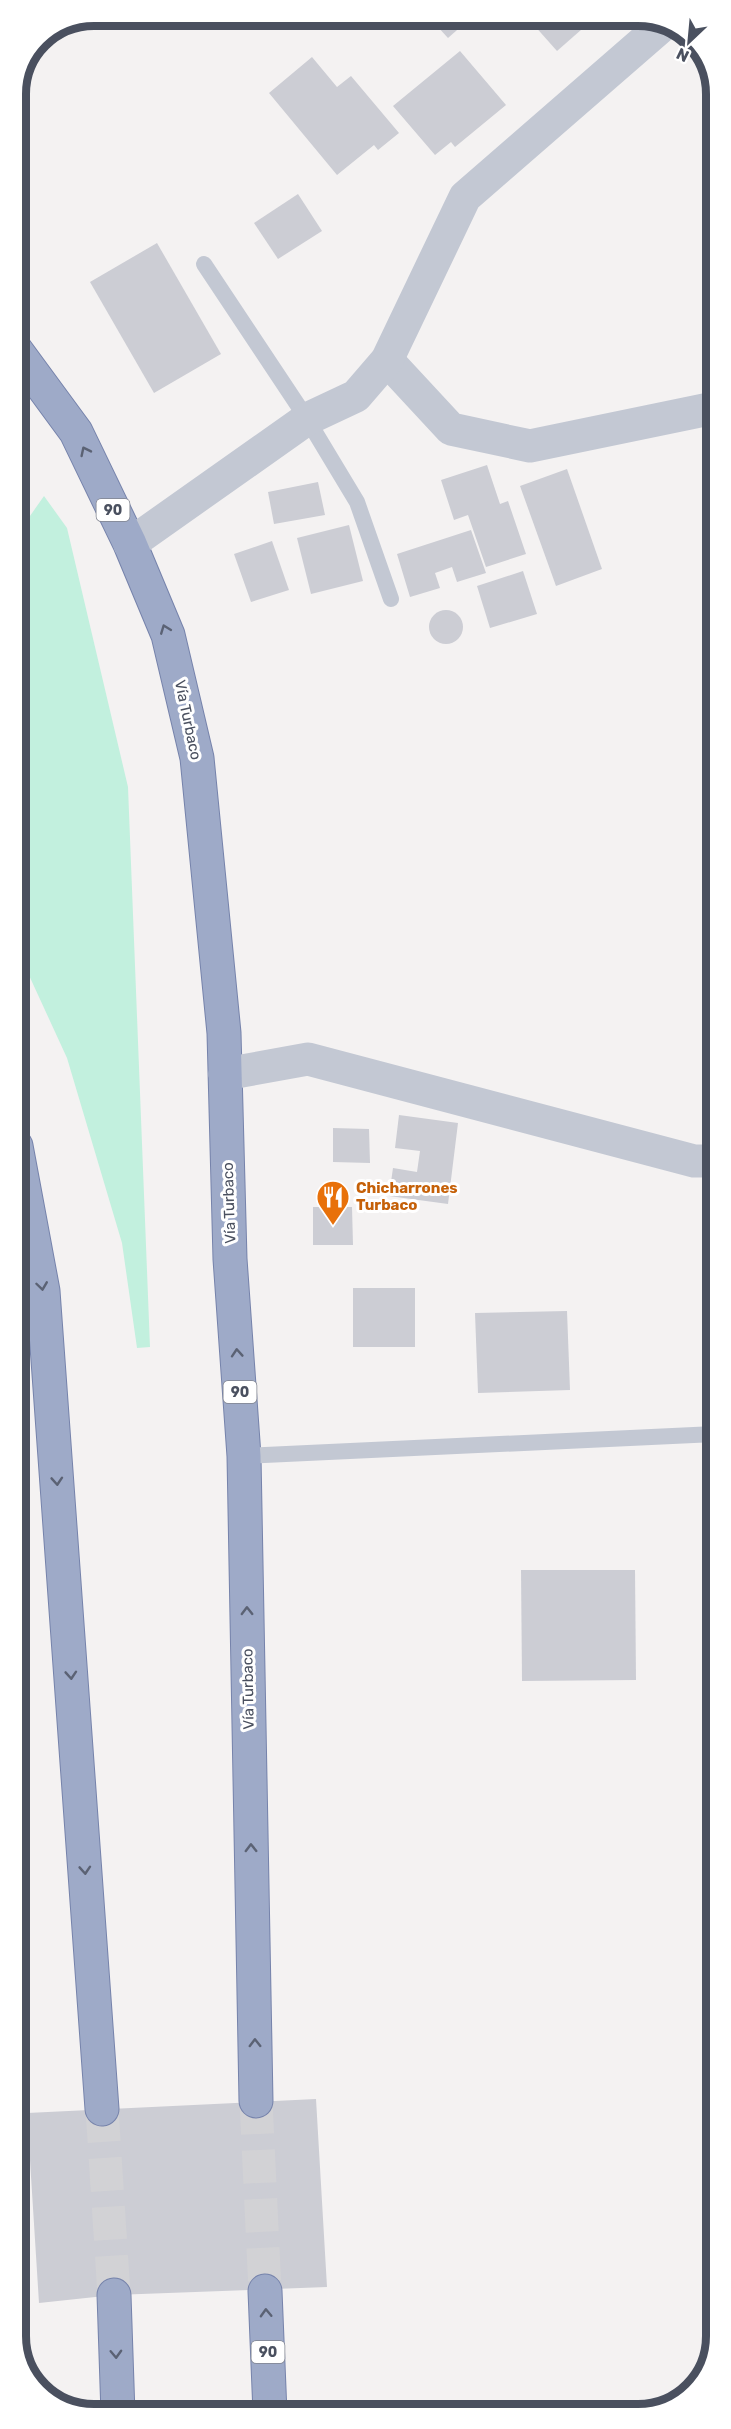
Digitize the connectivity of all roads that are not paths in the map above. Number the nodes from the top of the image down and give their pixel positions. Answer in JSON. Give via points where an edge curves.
{"nodes":[{"id":1,"x":658,"y":29,"type":"edge"},
{"id":2,"x":204,"y":264,"type":"dead end"},
{"id":3,"x":387,"y":360,"type":"junction"},
{"id":4,"x":26,"y":364,"type":"edge"},
{"id":5,"x":706,"y":410,"type":"edge"},
{"id":6,"x":307,"y":419,"type":"junction"},
{"id":7,"x":130,"y":544,"type":"junction"},
{"id":8,"x":391,"y":599,"type":"dead end"},
{"id":9,"x":225,"y":1074,"type":"junction"},
{"id":10,"x":706,"y":1161,"type":"edge"},
{"id":11,"x":26,"y":1200,"type":"edge"},
{"id":12,"x":706,"y":1434,"type":"edge"},
{"id":13,"x":244,"y":1456,"type":"junction"},
{"id":14,"x":256,"y":2101,"type":"tunnel mouth"},
{"id":15,"x":102,"y":2109,"type":"tunnel mouth"},
{"id":16,"x":265,"y":2291,"type":"tunnel mouth"},
{"id":17,"x":114,"y":2295,"type":"tunnel mouth"},
{"id":18,"x":118,"y":2403,"type":"edge"},
{"id":19,"x":270,"y":2403,"type":"edge"}],
"edges":[{"from":1,"to":3,"type":"street","via":[[465,196]]},
{"from":2,"to":6,"type":"lane"},
{"from":3,"to":5,"type":"street","via":[[451,429],[530,446]]},
{"from":3,"to":6,"type":"street","via":[[356,396]]},
{"from":7,"to":4,"type":"highway","name":"Vía Turbaco","number":"90","one_way":true,"via":[[76,432]]},
{"from":6,"to":7,"type":"street"},
{"from":6,"to":8,"type":"lane","via":[[357,502]]},
{"from":9,"to":7,"type":"highway","name":"Vía Turbaco","number":"90","one_way":true,"via":[[197,758],[168,635]]},
{"from":9,"to":10,"type":"street","via":[[308,1059]]},
{"from":13,"to":9,"type":"highway","name":"Vía Turbaco","number":"90","one_way":true,"via":[[230,1259]]},
{"from":11,"to":15,"type":"highway","one_way":true,"via":[[43,1291]]},
{"from":12,"to":13,"type":"lane"},
{"from":14,"to":13,"type":"highway","name":"Vía Turbaco","number":"90","one_way":true},
{"from":19,"to":16,"type":"highway","number":"90","one_way":true},
{"from":17,"to":18,"type":"highway","one_way":true}]}
